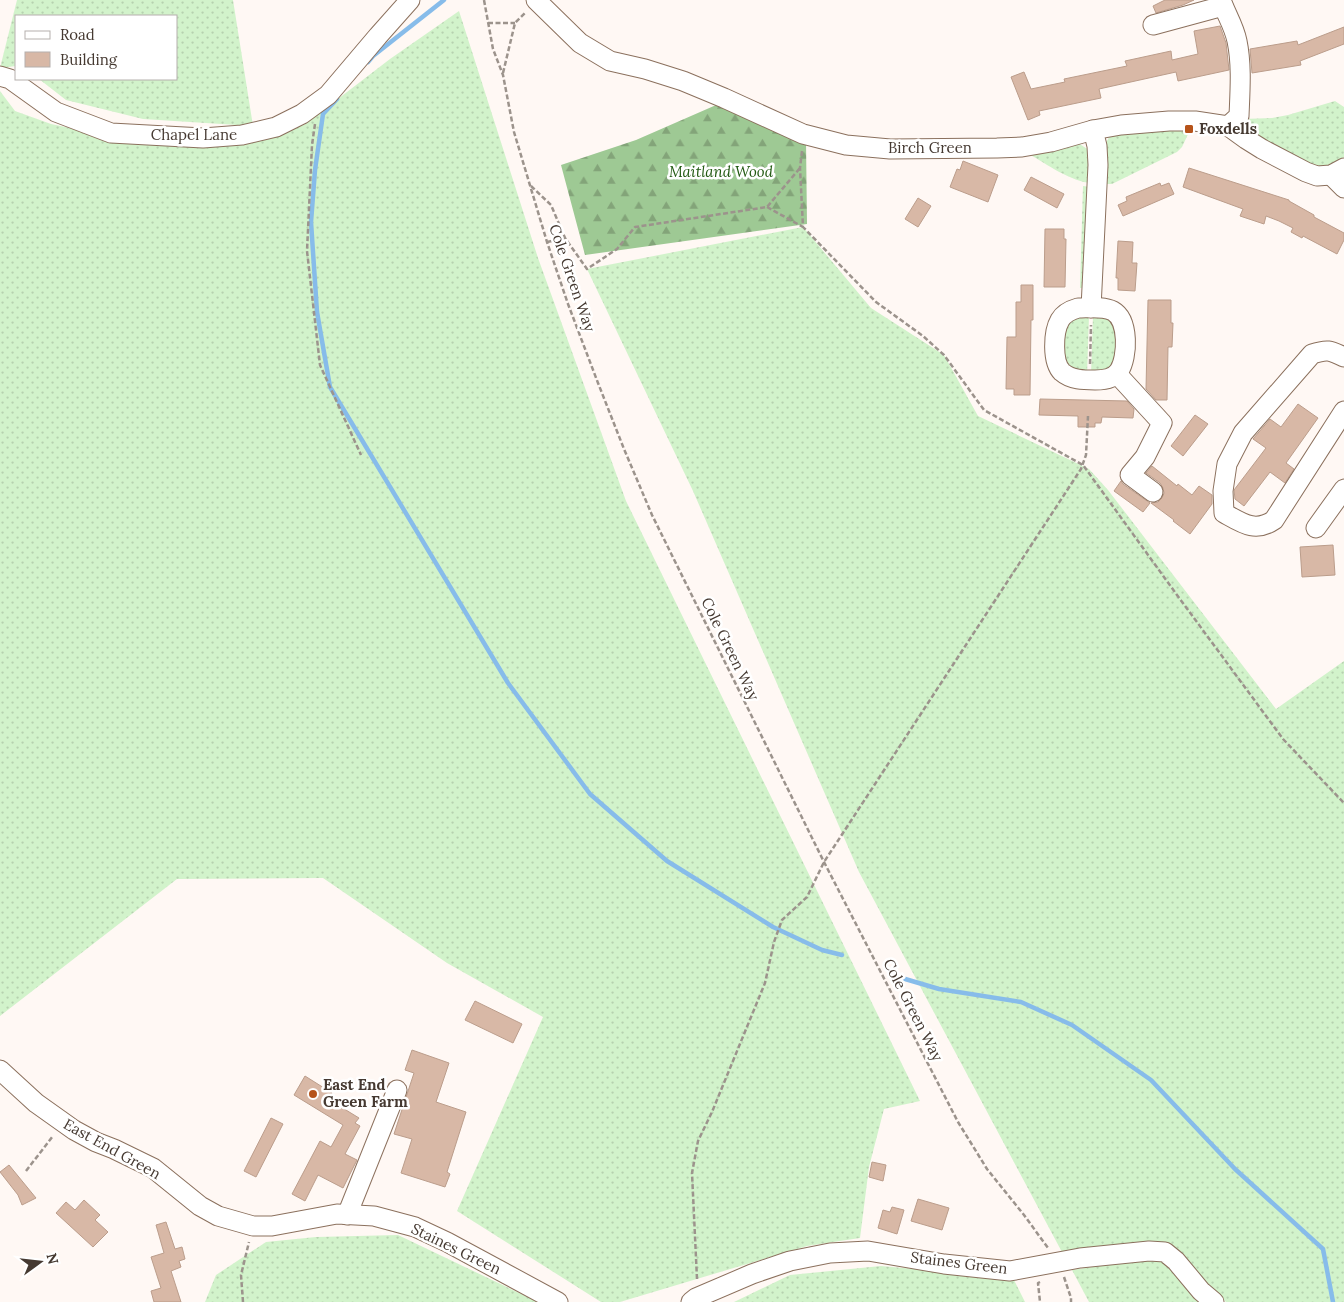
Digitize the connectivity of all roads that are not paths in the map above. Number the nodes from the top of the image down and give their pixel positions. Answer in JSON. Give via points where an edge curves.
{"nodes":[{"id":1,"x":410,"y":0,"type":"edge"},
{"id":2,"x":536,"y":0,"type":"edge"},
{"id":3,"x":1222,"y":3,"type":"edge"},
{"id":4,"x":1153,"y":25,"type":"dead end"},
{"id":5,"x":0,"y":76,"type":"edge"},
{"id":6,"x":1228,"y":126,"type":"junction"},
{"id":7,"x":1093,"y":130,"type":"junction"},
{"id":8,"x":1340,"y":177,"type":"edge"},
{"id":9,"x":1091,"y":308,"type":"junction"},
{"id":10,"x":1344,"y":357,"type":"edge"},
{"id":11,"x":1117,"y":374,"type":"junction"},
{"id":12,"x":1344,"y":411,"type":"edge"},
{"id":13,"x":1344,"y":490,"type":"edge"},
{"id":14,"x":1153,"y":492,"type":"dead end"},
{"id":15,"x":1316,"y":528,"type":"dead end"},
{"id":16,"x":0,"y":1070,"type":"edge"},
{"id":17,"x":397,"y":1090,"type":"dead end"},
{"id":18,"x":347,"y":1215,"type":"junction"},
{"id":19,"x":230,"y":1219,"type":"joint"},
{"id":20,"x":694,"y":1300,"type":"edge"},
{"id":21,"x":558,"y":1302,"type":"edge"},
{"id":22,"x":1214,"y":1302,"type":"edge"}],
"edges":[{"from":1,"to":5,"type":"street","name":"Chapel Lane","via":[[328,95],[302,114],[276,127],[242,135],[203,138],[112,133],[56,112],[10,79]]},
{"from":2,"to":7,"type":"street","name":"Birch Green","via":[[580,43],[610,61],[683,82],[803,134],[846,145],[890,149],[1022,147]]},
{"from":3,"to":4,"type":"street"},
{"from":3,"to":6,"type":"street","via":[[1237,40],[1240,72],[1239,116]]},
{"from":6,"to":7,"type":"street","name":"Birch Green","via":[[1169,121]]},
{"from":6,"to":8,"type":"street","name":"Birch Green","via":[[1306,172]]},
{"from":7,"to":9,"type":"street","via":[[1098,165]]},
{"from":9,"to":11,"type":"street","via":[[1112,310],[1124,326],[1124,362]]},
{"from":9,"to":11,"type":"street","via":[[1072,310],[1060,319],[1056,334],[1057,364],[1062,372],[1078,380],[1104,380]]},
{"from":10,"to":12,"type":"street","via":[[1331,350],[1312,354],[1242,433],[1227,464],[1224,513],[1255,527],[1274,520]]},
{"from":11,"to":14,"type":"street","via":[[1162,423],[1145,457],[1130,475]]},
{"from":13,"to":15,"type":"street"},
{"from":16,"to":19,"type":"street","name":"East End Green","via":[[36,1103],[63,1122],[96,1142],[153,1168],[200,1206]]},
{"from":17,"to":18,"type":"street"},
{"from":18,"to":19,"type":"street","name":"Staines Green","via":[[272,1226],[253,1226]]},
{"from":18,"to":21,"type":"street","name":"Staines Green","via":[[374,1216],[415,1227]]},
{"from":20,"to":22,"type":"street","name":"Staines Green","via":[[752,1274],[790,1261],[830,1253],[868,1251],[1010,1271],[1062,1271],[1080,1258],[1149,1251],[1165,1252]]}]}
